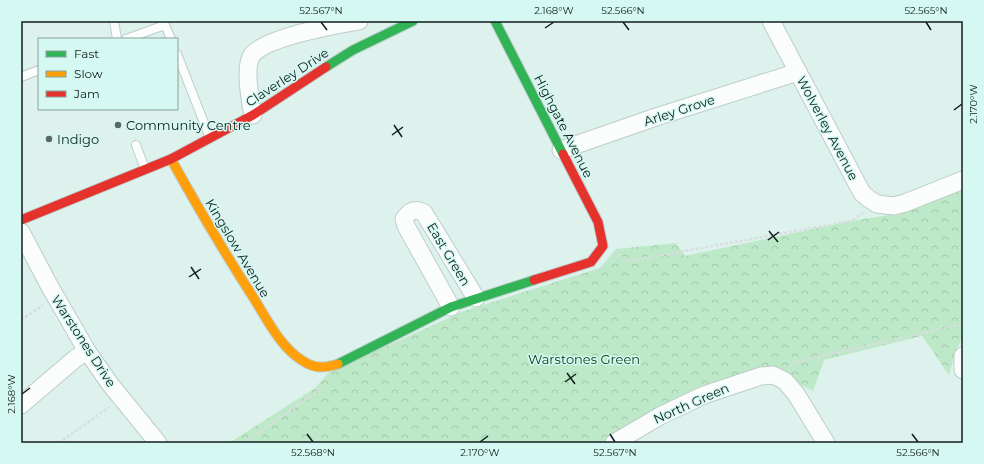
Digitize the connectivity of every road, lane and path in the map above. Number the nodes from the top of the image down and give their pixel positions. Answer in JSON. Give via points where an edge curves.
{"nodes":[{"id":1,"x":114,"y":21,"type":"edge"},
{"id":2,"x":359,"y":21,"type":"edge"},
{"id":3,"x":413,"y":21,"type":"edge"},
{"id":4,"x":495,"y":21,"type":"edge"},
{"id":5,"x":771,"y":21,"type":"edge"},
{"id":6,"x":117,"y":38,"type":"edge"},
{"id":7,"x":129,"y":38,"type":"edge"},
{"id":8,"x":171,"y":38,"type":"edge"},
{"id":9,"x":178,"y":56,"type":"edge"},
{"id":10,"x":38,"y":70,"type":"edge"},
{"id":11,"x":798,"y":72,"type":"junction"},
{"id":12,"x":21,"y":77,"type":"edge"},
{"id":13,"x":253,"y":115,"type":"junction"},
{"id":14,"x":211,"y":138,"type":"junction"},
{"id":15,"x":136,"y":145,"type":"dead end"},
{"id":16,"x":561,"y":150,"type":"junction"},
{"id":17,"x":171,"y":159,"type":"junction"},
{"id":18,"x":145,"y":170,"type":"junction"},
{"id":19,"x":963,"y":180,"type":"edge"},
{"id":20,"x":877,"y":204,"type":"junction"},
{"id":21,"x":21,"y":220,"type":"edge"},
{"id":22,"x":23,"y":242,"type":"edge"},
{"id":23,"x":603,"y":246,"type":"junction"},
{"id":24,"x":476,"y":298,"type":"junction"},
{"id":25,"x":43,"y":305,"type":"dead end"},
{"id":26,"x":451,"y":307,"type":"junction"},
{"id":27,"x":21,"y":320,"type":"edge"},
{"id":28,"x":963,"y":324,"type":"edge"},
{"id":29,"x":287,"y":347,"type":"joint"},
{"id":30,"x":87,"y":351,"type":"junction"},
{"id":31,"x":963,"y":356,"type":"edge"},
{"id":32,"x":342,"y":363,"type":"junction"},
{"id":33,"x":963,"y":370,"type":"edge"},
{"id":34,"x":773,"y":375,"type":"junction"},
{"id":35,"x":21,"y":405,"type":"edge"},
{"id":36,"x":109,"y":406,"type":"dead end"},
{"id":37,"x":59,"y":443,"type":"edge"},
{"id":38,"x":158,"y":443,"type":"edge"},
{"id":39,"x":244,"y":443,"type":"edge"},
{"id":40,"x":614,"y":443,"type":"edge"},
{"id":41,"x":826,"y":443,"type":"edge"}],
"edges":[{"from":1,"to":6,"type":"lane"},
{"from":2,"to":13,"type":"street","via":[[333,25],[282,39],[264,46],[252,56],[249,67],[249,94]]},
{"from":3,"to":13,"type":"street","name":"Claverley Drive","via":[[353,50]]},
{"from":4,"to":16,"type":"street","name":"Highgate Avenue"},
{"from":5,"to":11,"type":"street","name":"Wolverley Avenue"},
{"from":7,"to":8,"type":"lane","via":[[165,25]]},
{"from":9,"to":14,"type":"lane"},
{"from":10,"to":12,"type":"lane"},
{"from":11,"to":16,"type":"street","name":"Arley Grove"},
{"from":11,"to":20,"type":"street","name":"Wolverley Avenue","via":[[862,193]]},
{"from":13,"to":14,"type":"street","name":"Claverley Drive"},
{"from":14,"to":17,"type":"street","name":"Claverley Drive"},
{"from":15,"to":18,"type":"lane"},
{"from":16,"to":23,"type":"street","name":"Highgate Avenue","via":[[598,222]]},
{"from":17,"to":18,"type":"street","name":"Claverley Drive"},
{"from":17,"to":29,"type":"street","name":"Kingslow Avenue","via":[[226,258]]},
{"from":18,"to":21,"type":"street","name":"Claverley Drive"},
{"from":19,"to":20,"type":"street","via":[[905,203],[894,206]]},
{"from":20,"to":23,"type":"path","via":[[851,221],[630,261]]},
{"from":22,"to":30,"type":"street","name":"Warstones Drive"},
{"from":23,"to":24,"type":"street","name":"East Green","via":[[592,262]]},
{"from":24,"to":26,"type":"street","name":"East Green"},
{"from":24,"to":26,"type":"street","name":"East Green","via":[[424,212],[414,210],[404,219],[406,226]]},
{"from":25,"to":27,"type":"path"},
{"from":26,"to":32,"type":"street","name":"East Green"},
{"from":28,"to":34,"type":"path","via":[[796,362]]},
{"from":29,"to":32,"type":"street","name":"East Green","via":[[314,367],[325,368]]},
{"from":30,"to":35,"type":"street"},
{"from":30,"to":38,"type":"street","name":"Warstones Drive"},
{"from":31,"to":33,"type":"street"},
{"from":32,"to":39,"type":"path","via":[[323,388]]},
{"from":34,"to":40,"type":"street","name":"North Green","via":[[760,376],[704,395],[660,416]]},
{"from":34,"to":41,"type":"street","via":[[785,381],[796,394]]},
{"from":36,"to":37,"type":"path"}]}
